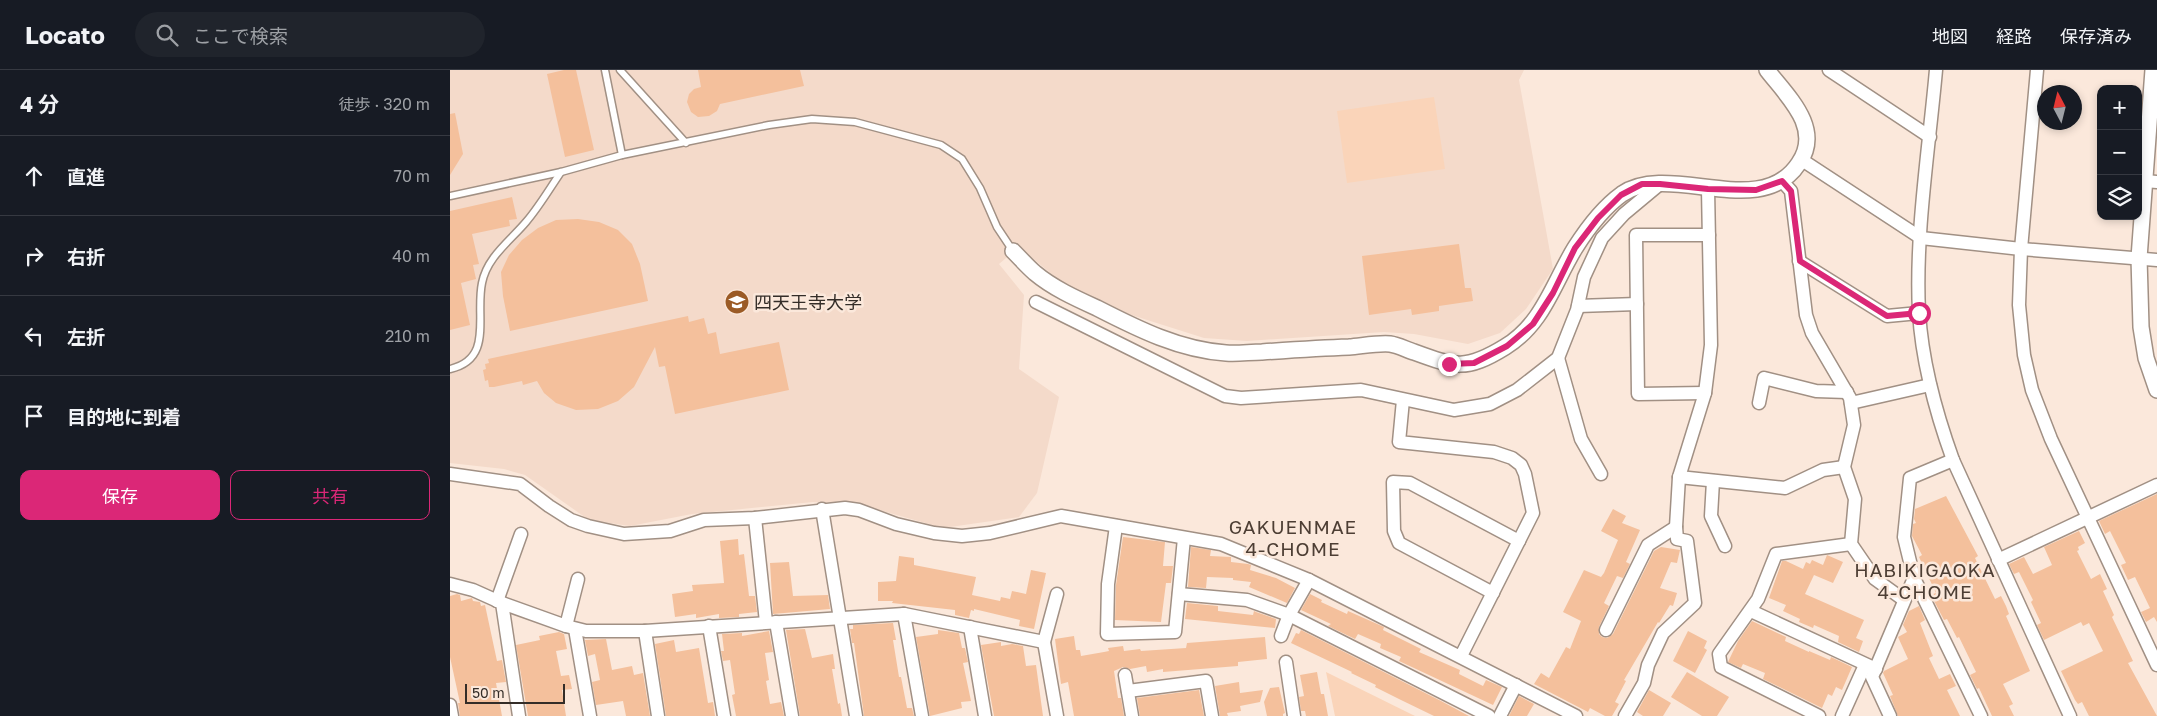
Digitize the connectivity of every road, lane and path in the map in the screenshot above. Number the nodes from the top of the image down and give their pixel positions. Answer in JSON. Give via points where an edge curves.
{"nodes":[{"id":1,"x":604,"y":70,"type":"edge"},
{"id":2,"x":620,"y":70,"type":"edge"},
{"id":3,"x":1766,"y":70,"type":"edge"},
{"id":4,"x":1829,"y":70,"type":"edge"},
{"id":5,"x":1936,"y":70,"type":"edge"},
{"id":6,"x":2037,"y":70,"type":"edge"},
{"id":7,"x":2154,"y":70,"type":"edge"},
{"id":8,"x":1930,"y":137,"type":"junction"},
{"id":9,"x":686,"y":143,"type":"junction"},
{"id":10,"x":622,"y":155,"type":"junction"},
{"id":11,"x":1802,"y":160,"type":"junction"},
{"id":12,"x":561,"y":172,"type":"junction"},
{"id":13,"x":1782,"y":181,"type":"junction"},
{"id":14,"x":2151,"y":182,"type":"edge"},
{"id":15,"x":1660,"y":184,"type":"junction"},
{"id":16,"x":1708,"y":189,"type":"junction"},
{"id":17,"x":450,"y":196,"type":"edge"},
{"id":18,"x":1709,"y":235,"type":"junction"},
{"id":19,"x":1921,"y":238,"type":"junction"},
{"id":20,"x":2021,"y":249,"type":"junction"},
{"id":21,"x":1013,"y":251,"type":"joint"},
{"id":22,"x":2139,"y":258,"type":"junction"},
{"id":23,"x":2157,"y":260,"type":"edge"},
{"id":24,"x":1800,"y":261,"type":"junction"},
{"id":25,"x":1036,"y":302,"type":"dead end"},
{"id":26,"x":1637,"y":304,"type":"junction"},
{"id":27,"x":1578,"y":306,"type":"junction"},
{"id":28,"x":1919,"y":313,"type":"junction"},
{"id":29,"x":1558,"y":358,"type":"junction"},
{"id":30,"x":450,"y":369,"type":"edge"},
{"id":31,"x":1930,"y":385,"type":"junction"},
{"id":32,"x":2157,"y":390,"type":"edge"},
{"id":33,"x":1705,"y":393,"type":"junction"},
{"id":34,"x":1849,"y":397,"type":"junction"},
{"id":35,"x":1403,"y":400,"type":"junction"},
{"id":36,"x":1759,"y":403,"type":"dead end"},
{"id":37,"x":1953,"y":460,"type":"junction"},
{"id":38,"x":1844,"y":467,"type":"junction"},
{"id":39,"x":450,"y":474,"type":"edge"},
{"id":40,"x":1601,"y":474,"type":"dead end"},
{"id":41,"x":1679,"y":477,"type":"junction"},
{"id":42,"x":1713,"y":481,"type":"junction"},
{"id":43,"x":2157,"y":485,"type":"edge"},
{"id":44,"x":822,"y":510,"type":"junction"},
{"id":45,"x":2087,"y":517,"type":"junction"},
{"id":46,"x":754,"y":518,"type":"junction"},
{"id":47,"x":1116,"y":526,"type":"junction"},
{"id":48,"x":1676,"y":527,"type":"junction"},
{"id":49,"x":521,"y":534,"type":"dead end"},
{"id":50,"x":1184,"y":538,"type":"junction"},
{"id":51,"x":1519,"y":541,"type":"junction"},
{"id":52,"x":1851,"y":544,"type":"junction"},
{"id":53,"x":1725,"y":546,"type":"dead end"},
{"id":54,"x":1998,"y":560,"type":"junction"},
{"id":55,"x":1914,"y":578,"type":"junction"},
{"id":56,"x":578,"y":579,"type":"dead end"},
{"id":57,"x":1309,"y":580,"type":"junction"},
{"id":58,"x":450,"y":584,"type":"edge"},
{"id":59,"x":1057,"y":594,"type":"dead end"},
{"id":60,"x":1179,"y":594,"type":"junction"},
{"id":61,"x":1493,"y":594,"type":"junction"},
{"id":62,"x":1904,"y":600,"type":"junction"},
{"id":63,"x":499,"y":602,"type":"junction"},
{"id":64,"x":1751,"y":611,"type":"junction"},
{"id":65,"x":904,"y":614,"type":"junction"},
{"id":66,"x":1289,"y":615,"type":"junction"},
{"id":67,"x":840,"y":618,"type":"junction"},
{"id":68,"x":772,"y":622,"type":"junction"},
{"id":69,"x":709,"y":626,"type":"junction"},
{"id":70,"x":970,"y":627,"type":"junction"},
{"id":71,"x":570,"y":628,"type":"junction"},
{"id":72,"x":1606,"y":630,"type":"dead end"},
{"id":73,"x":644,"y":631,"type":"junction"},
{"id":74,"x":1281,"y":636,"type":"dead end"},
{"id":75,"x":1044,"y":642,"type":"junction"},
{"id":76,"x":1461,"y":656,"type":"junction"},
{"id":77,"x":1286,"y":662,"type":"dead end"},
{"id":78,"x":2157,"y":665,"type":"edge"},
{"id":79,"x":1871,"y":667,"type":"junction"},
{"id":80,"x":1125,"y":675,"type":"dead end"},
{"id":81,"x":1516,"y":685,"type":"junction"},
{"id":82,"x":1128,"y":691,"type":"junction"},
{"id":83,"x":450,"y":705,"type":"edge"},
{"id":84,"x":452,"y":716,"type":"edge"},
{"id":85,"x":519,"y":716,"type":"edge"},
{"id":86,"x":590,"y":716,"type":"edge"},
{"id":87,"x":658,"y":716,"type":"edge"},
{"id":88,"x":724,"y":716,"type":"edge"},
{"id":89,"x":792,"y":716,"type":"edge"},
{"id":90,"x":856,"y":716,"type":"edge"},
{"id":91,"x":922,"y":716,"type":"edge"},
{"id":92,"x":985,"y":716,"type":"edge"},
{"id":93,"x":1057,"y":716,"type":"edge"},
{"id":94,"x":1132,"y":716,"type":"edge"},
{"id":95,"x":1212,"y":716,"type":"edge"},
{"id":96,"x":1294,"y":716,"type":"edge"},
{"id":97,"x":1489,"y":716,"type":"edge"},
{"id":98,"x":1500,"y":716,"type":"edge"},
{"id":99,"x":1576,"y":716,"type":"edge"},
{"id":100,"x":1625,"y":716,"type":"edge"},
{"id":101,"x":1819,"y":716,"type":"edge"},
{"id":102,"x":1842,"y":716,"type":"edge"},
{"id":103,"x":1890,"y":716,"type":"edge"},
{"id":104,"x":1981,"y":716,"type":"edge"},
{"id":105,"x":2070,"y":716,"type":"edge"}],
"edges":[{"from":1,"to":10,"type":"lane"},
{"from":2,"to":9,"type":"lane"},
{"from":3,"to":11,"type":"street","via":[[1798,109],[1807,128]]},
{"from":4,"to":8,"type":"street"},
{"from":5,"to":8,"type":"street"},
{"from":6,"to":20,"type":"street"},
{"from":7,"to":14,"type":"street"},
{"from":8,"to":19,"type":"street"},
{"from":9,"to":10,"type":"lane"},
{"from":9,"to":21,"type":"lane","via":[[812,119],[855,122],[942,144],[962,159]]},
{"from":10,"to":12,"type":"lane"},
{"from":11,"to":13,"type":"street"},
{"from":11,"to":19,"type":"street"},
{"from":12,"to":17,"type":"lane"},
{"from":12,"to":30,"type":"lane","via":[[527,221],[493,256],[482,281],[480,342],[475,356]]},
{"from":13,"to":16,"type":"street","via":[[1756,190]]},
{"from":13,"to":24,"type":"street","via":[[1791,191]]},
{"from":14,"to":22,"type":"street"},
{"from":15,"to":16,"type":"street"},
{"from":15,"to":21,"type":"street","via":[[1642,184],[1621,195],[1575,248],[1553,293],[1533,324],[1507,346],[1474,363],[1449,364],[1391,344],[1227,353],[1197,349],[1155,336],[1056,288]]},
{"from":15,"to":27,"type":"street","via":[[1624,214],[1602,238],[1584,277]]},
{"from":16,"to":18,"type":"street"},
{"from":18,"to":26,"type":"street","via":[[1636,235]]},
{"from":18,"to":33,"type":"street","via":[[1711,345]]},
{"from":19,"to":20,"type":"street"},
{"from":19,"to":28,"type":"street"},
{"from":20,"to":22,"type":"street"},
{"from":20,"to":45,"type":"street","via":[[2019,305],[2024,355],[2032,390]]},
{"from":22,"to":23,"type":"street"},
{"from":22,"to":32,"type":"street","via":[[2141,327],[2146,358]]},
{"from":24,"to":28,"type":"street","via":[[1887,316]]},
{"from":24,"to":34,"type":"street","via":[[1806,315],[1812,333]]},
{"from":25,"to":35,"type":"street","via":[[1225,396],[1241,398],[1361,390]]},
{"from":26,"to":27,"type":"street"},
{"from":26,"to":33,"type":"street","via":[[1638,394]]},
{"from":27,"to":29,"type":"street"},
{"from":28,"to":31,"type":"street"},
{"from":29,"to":35,"type":"street","via":[[1516,390],[1490,404],[1454,410]]},
{"from":29,"to":40,"type":"street","via":[[1581,439]]},
{"from":31,"to":34,"type":"street"},
{"from":31,"to":37,"type":"street"},
{"from":33,"to":41,"type":"street"},
{"from":34,"to":36,"type":"street","via":[[1764,378]]},
{"from":34,"to":38,"type":"street","via":[[1854,425]]},
{"from":35,"to":51,"type":"street","via":[[1399,442],[1494,452],[1521,465],[1533,513]]},
{"from":37,"to":54,"type":"street"},
{"from":37,"to":55,"type":"street","via":[[1910,478],[1904,537]]},
{"from":38,"to":42,"type":"street","via":[[1822,470],[1785,488]]},
{"from":38,"to":52,"type":"street","via":[[1856,499]]},
{"from":39,"to":46,"type":"street","via":[[520,484],[571,520],[624,534],[670,531],[704,520]]},
{"from":41,"to":42,"type":"street"},
{"from":41,"to":48,"type":"street"},
{"from":42,"to":53,"type":"street","via":[[1711,516]]},
{"from":43,"to":45,"type":"street"},
{"from":44,"to":46,"type":"street"},
{"from":44,"to":47,"type":"street","via":[[859,510],[916,530],[962,536],[990,533],[1061,516]]},
{"from":44,"to":67,"type":"street"},
{"from":45,"to":54,"type":"street"},
{"from":45,"to":78,"type":"street"},
{"from":46,"to":68,"type":"street"},
{"from":47,"to":50,"type":"street"},
{"from":47,"to":60,"type":"street","via":[[1108,584],[1107,634],[1175,632]]},
{"from":48,"to":72,"type":"street","via":[[1648,545]]},
{"from":48,"to":100,"type":"street","via":[[1677,539],[1688,541],[1695,603],[1663,633],[1648,665],[1644,683]]},
{"from":49,"to":63,"type":"street"},
{"from":50,"to":57,"type":"street","via":[[1221,544]]},
{"from":50,"to":60,"type":"street"},
{"from":51,"to":61,"type":"street"},
{"from":51,"to":61,"type":"street","via":[[1410,483],[1393,482],[1394,531],[1399,543]]},
{"from":52,"to":62,"type":"street","via":[[1875,579]]},
{"from":52,"to":64,"type":"street","via":[[1776,554]]},
{"from":54,"to":105,"type":"street"},
{"from":55,"to":62,"type":"street"},
{"from":55,"to":104,"type":"street"},
{"from":56,"to":71,"type":"street"},
{"from":57,"to":66,"type":"street"},
{"from":57,"to":76,"type":"street"},
{"from":58,"to":63,"type":"street"},
{"from":59,"to":75,"type":"street"},
{"from":60,"to":66,"type":"street","via":[[1248,600]]},
{"from":61,"to":76,"type":"street"},
{"from":62,"to":79,"type":"street"},
{"from":63,"to":71,"type":"street"},
{"from":63,"to":85,"type":"street"},
{"from":64,"to":79,"type":"street"},
{"from":64,"to":101,"type":"street","via":[[1719,654],[1721,667]]},
{"from":65,"to":67,"type":"street"},
{"from":65,"to":70,"type":"street"},
{"from":65,"to":91,"type":"street"},
{"from":66,"to":74,"type":"street"},
{"from":66,"to":97,"type":"street"},
{"from":67,"to":68,"type":"street"},
{"from":67,"to":90,"type":"street"},
{"from":68,"to":69,"type":"street"},
{"from":68,"to":89,"type":"street"},
{"from":69,"to":73,"type":"street"},
{"from":69,"to":88,"type":"street"},
{"from":70,"to":75,"type":"street"},
{"from":70,"to":92,"type":"street"},
{"from":71,"to":73,"type":"street","via":[[586,632]]},
{"from":71,"to":86,"type":"street"},
{"from":73,"to":87,"type":"street"},
{"from":75,"to":93,"type":"street"},
{"from":76,"to":81,"type":"street"},
{"from":77,"to":96,"type":"street"},
{"from":79,"to":102,"type":"street"},
{"from":79,"to":103,"type":"street","via":[[1872,677]]},
{"from":80,"to":82,"type":"street"},
{"from":81,"to":98,"type":"street"},
{"from":81,"to":99,"type":"street"},
{"from":82,"to":94,"type":"street"},
{"from":82,"to":95,"type":"street","via":[[1206,681]]},
{"from":83,"to":84,"type":"street"}]}
